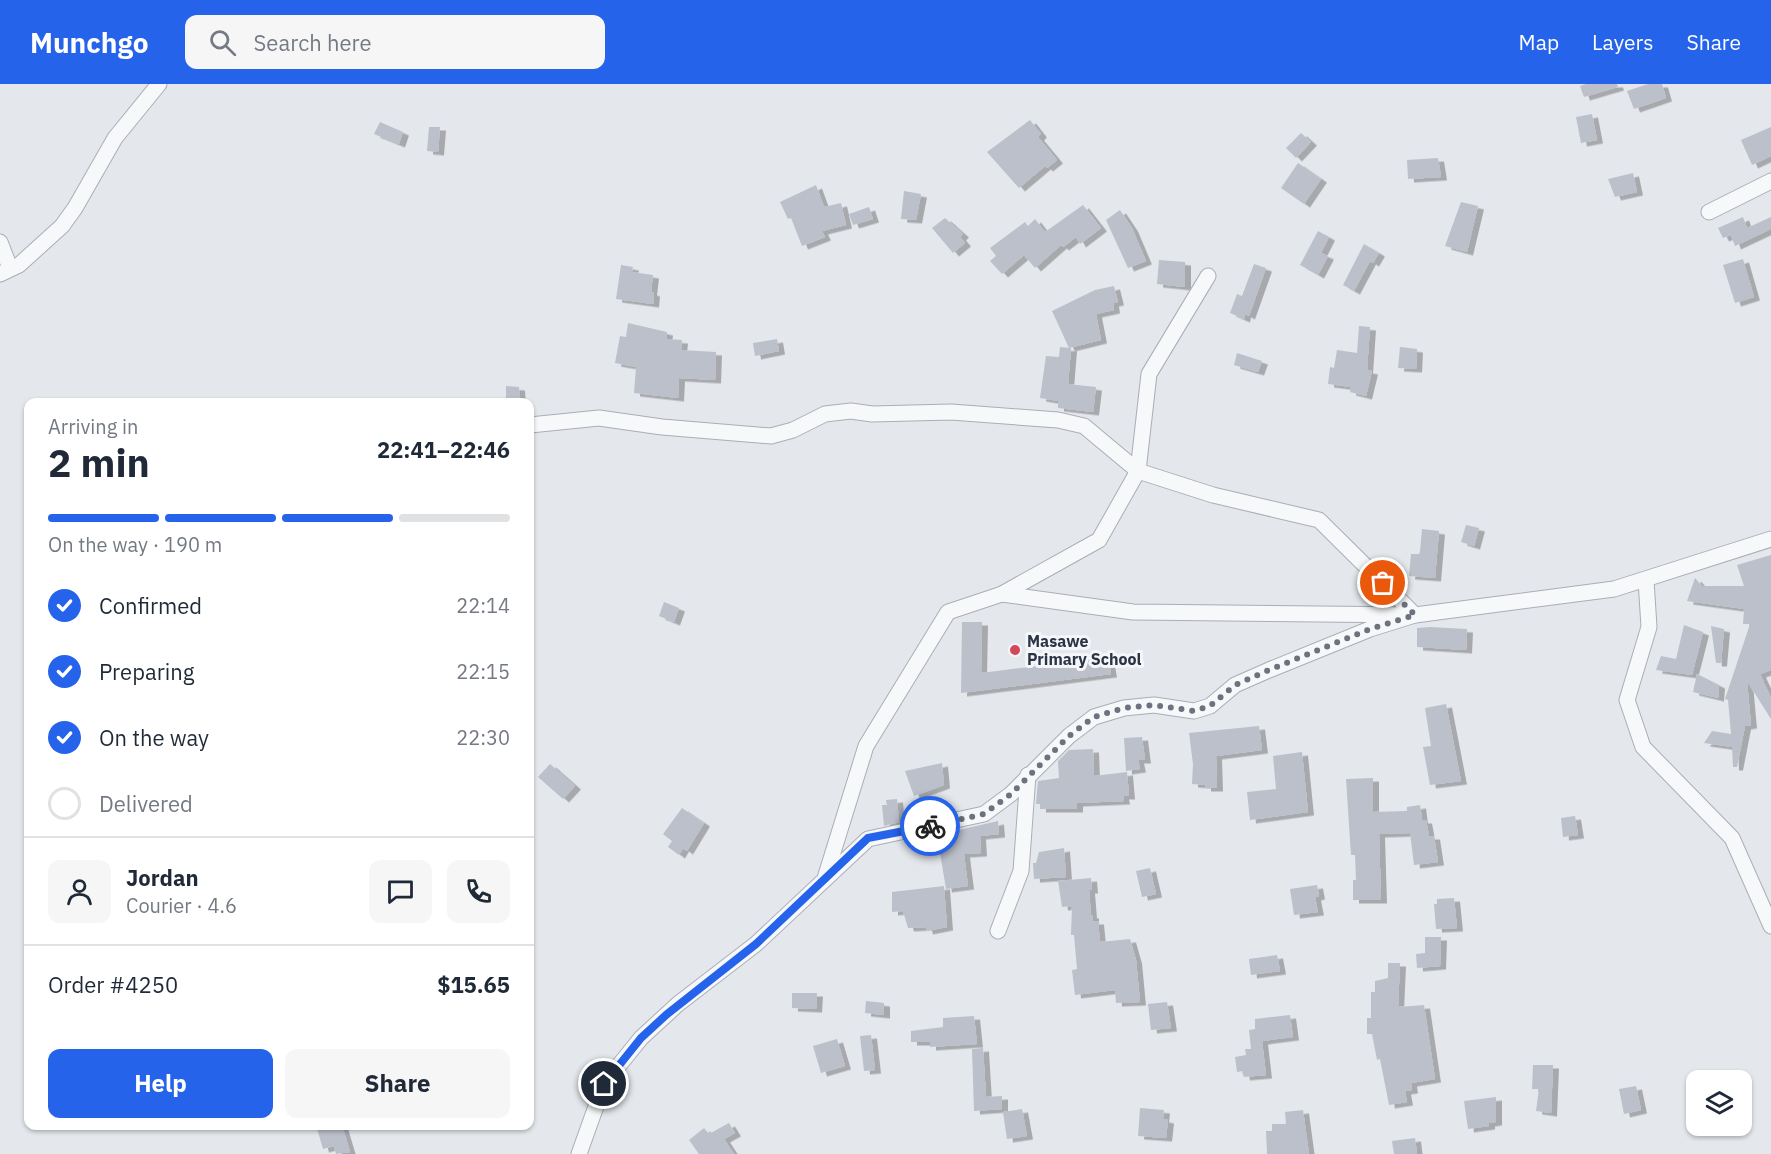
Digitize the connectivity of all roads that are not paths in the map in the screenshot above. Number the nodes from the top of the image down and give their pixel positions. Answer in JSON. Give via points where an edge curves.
{"nodes":[{"id":1,"x":159,"y":84,"type":"edge"},
{"id":2,"x":1771,"y":181,"type":"edge"},
{"id":3,"x":1709,"y":212,"type":"dead end"},
{"id":4,"x":0,"y":242,"type":"edge"},
{"id":5,"x":5,"y":271,"type":"edge"},
{"id":6,"x":1208,"y":276,"type":"dead end"},
{"id":7,"x":534,"y":425,"type":"edge"},
{"id":8,"x":1138,"y":471,"type":"junction"},
{"id":9,"x":1771,"y":539,"type":"edge"},
{"id":10,"x":1646,"y":580,"type":"junction"},
{"id":11,"x":1002,"y":594,"type":"junction"},
{"id":12,"x":1415,"y":615,"type":"junction"},
{"id":13,"x":1028,"y":775,"type":"junction"},
{"id":14,"x":826,"y":875,"type":"junction"},
{"id":15,"x":1771,"y":926,"type":"edge"},
{"id":16,"x":998,"y":931,"type":"dead end"},
{"id":17,"x":579,"y":1154,"type":"edge"}],
"edges":[{"from":1,"to":5,"type":"street","via":[[115,138],[62,226],[20,265]]},
{"from":2,"to":3,"type":"street"},
{"from":4,"to":5,"type":"street"},
{"from":6,"to":8,"type":"street","via":[[1149,374]]},
{"from":7,"to":8,"type":"street","via":[[599,418],[771,436],[825,414],[851,411],[951,412],[1049,419],[1084,426]]},
{"from":8,"to":11,"type":"street","via":[[1099,540]]},
{"from":8,"to":12,"type":"street","via":[[1213,495],[1319,520]]},
{"from":9,"to":10,"type":"street"},
{"from":10,"to":12,"type":"street","via":[[1614,589]]},
{"from":10,"to":15,"type":"street","via":[[1650,627],[1627,700],[1643,747],[1732,838]]},
{"from":11,"to":12,"type":"street","via":[[1133,612]]},
{"from":11,"to":14,"type":"street","via":[[948,612],[866,746]]},
{"from":12,"to":13,"type":"street","via":[[1370,629],[1235,685],[1210,706],[1194,711],[1154,705],[1094,717]]},
{"from":13,"to":14,"type":"street","via":[[984,814],[868,838]]},
{"from":13,"to":16,"type":"street","via":[[1021,871]]},
{"from":14,"to":17,"type":"street","via":[[756,944],[641,1038],[604,1084]]}]}
